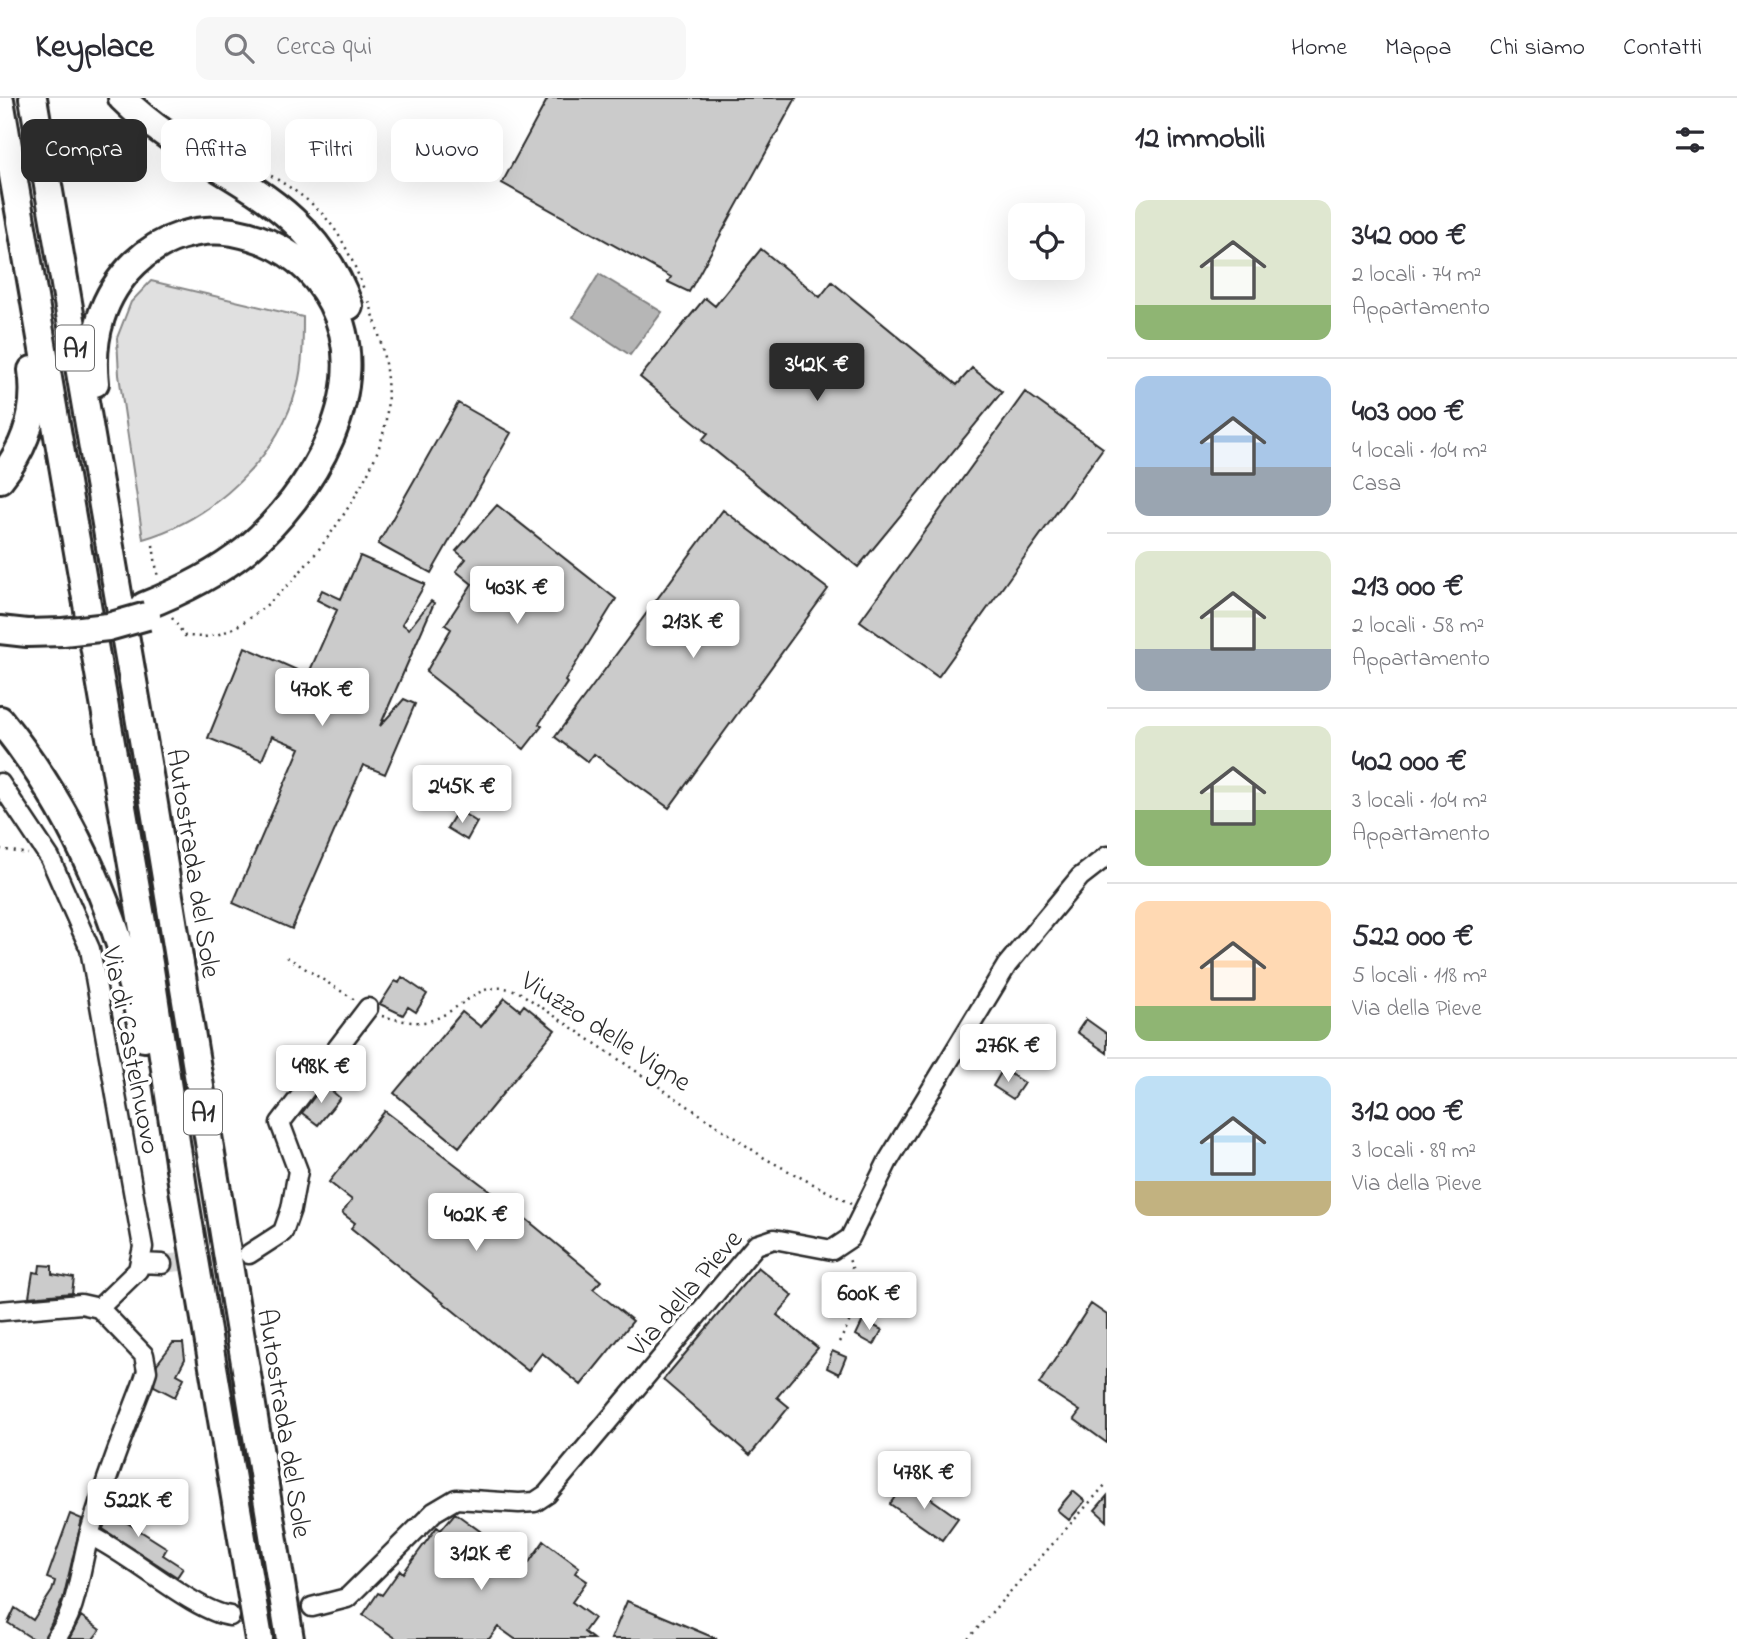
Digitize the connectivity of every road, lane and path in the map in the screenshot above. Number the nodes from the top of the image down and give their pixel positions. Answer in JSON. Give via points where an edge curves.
{"nodes":[{"id":1,"x":33,"y":98,"type":"edge"},
{"id":2,"x":122,"y":98,"type":"edge"},
{"id":3,"x":0,"y":100,"type":"edge"},
{"id":4,"x":271,"y":176,"type":"edge"},
{"id":5,"x":35,"y":305,"type":"junction"},
{"id":6,"x":0,"y":479,"type":"edge"},
{"id":7,"x":98,"y":482,"type":"junction"},
{"id":8,"x":153,"y":545,"type":"dead end"},
{"id":9,"x":156,"y":606,"type":"junction"},
{"id":10,"x":0,"y":619,"type":"edge"},
{"id":11,"x":63,"y":626,"type":"junction"},
{"id":12,"x":0,"y":630,"type":"edge"},
{"id":13,"x":0,"y":720,"type":"edge"},
{"id":14,"x":0,"y":783,"type":"edge"},
{"id":15,"x":0,"y":849,"type":"edge"},
{"id":16,"x":1107,"y":856,"type":"edge"},
{"id":17,"x":50,"y":858,"type":"junction"},
{"id":18,"x":287,"y":957,"type":"dead end"},
{"id":19,"x":368,"y":1008,"type":"junction"},
{"id":20,"x":184,"y":1195,"type":"junction"},
{"id":21,"x":863,"y":1211,"type":"junction"},
{"id":22,"x":839,"y":1247,"type":"junction"},
{"id":23,"x":250,"y":1254,"type":"tunnel mouth"},
{"id":24,"x":141,"y":1264,"type":"junction"},
{"id":25,"x":162,"y":1264,"type":"tunnel mouth"},
{"id":26,"x":99,"y":1308,"type":"junction"},
{"id":27,"x":0,"y":1311,"type":"edge"},
{"id":28,"x":839,"y":1342,"type":"dead end"},
{"id":29,"x":1107,"y":1483,"type":"edge"},
{"id":30,"x":89,"y":1535,"type":"junction"},
{"id":31,"x":313,"y":1607,"type":"tunnel mouth"},
{"id":32,"x":230,"y":1615,"type":"tunnel mouth"},
{"id":33,"x":55,"y":1639,"type":"edge"},
{"id":34,"x":259,"y":1639,"type":"edge"},
{"id":35,"x":290,"y":1639,"type":"edge"},
{"id":36,"x":968,"y":1639,"type":"edge"}],
"edges":[{"from":1,"to":7,"type":"highway","name":"Autostrada del Sole","number":"A1"},
{"from":2,"to":9,"type":"highway","via":[[300,225],[330,263],[356,334],[350,416],[310,498],[268,544],[226,579],[171,608]]},
{"from":3,"to":5,"type":"highway","number":"A1"},
{"from":4,"to":9,"type":"path","via":[[302,194],[329,219],[350,251],[383,349],[388,395],[383,435],[359,493],[329,537],[247,620],[212,636],[186,636]]},
{"from":5,"to":6,"type":"highway","via":[[25,322],[35,393],[30,425]]},
{"from":5,"to":20,"type":"highway","number":"A1","via":[[148,955]]},
{"from":7,"to":9,"type":"highway","via":[[109,466],[93,363],[94,340],[107,300],[124,274],[159,244],[203,231],[256,237],[281,247],[304,265],[326,291],[340,319],[346,354],[335,427],[303,486],[246,549]]},
{"from":7,"to":35,"type":"highway","name":"Autostrada del Sole","number":"A1"},
{"from":8,"to":9,"type":"path"},
{"from":9,"to":11,"type":"highway"},
{"from":10,"to":11,"type":"highway"},
{"from":11,"to":12,"type":"highway","via":[[27,633]]},
{"from":13,"to":20,"type":"highway","via":[[77,836],[107,905],[140,1017],[167,1155]]},
{"from":14,"to":17,"type":"street","name":"Via di Castelnuovo"},
{"from":15,"to":17,"type":"path"},
{"from":16,"to":21,"type":"street","via":[[1080,877],[988,991]]},
{"from":17,"to":24,"type":"street","name":"Via di Castelnuovo","via":[[90,948],[143,1247]]},
{"from":18,"to":19,"type":"path","name":"Viuzzo delle Vigne"},
{"from":19,"to":21,"type":"path","name":"Viuzzo delle Vigne","via":[[413,1023],[434,1019],[487,989],[501,985],[519,992],[766,1159]]},
{"from":19,"to":23,"type":"street","via":[[280,1123],[298,1171],[290,1209],[282,1232]]},
{"from":20,"to":34,"type":"highway","number":"A1"},
{"from":21,"to":22,"type":"street"},
{"from":22,"to":28,"type":"path","via":[[852,1269],[857,1297],[852,1321]]},
{"from":22,"to":31,"type":"street","name":"Via della Pieve","via":[[774,1239],[756,1245],[547,1494],[536,1502],[519,1503],[456,1499],[433,1512],[347,1598]]},
{"from":24,"to":25,"type":"street"},
{"from":24,"to":26,"type":"street"},
{"from":26,"to":27,"type":"street","via":[[81,1304]]},
{"from":26,"to":30,"type":"street","via":[[144,1355],[147,1371]]},
{"from":29,"to":36,"type":"path"},
{"from":30,"to":32,"type":"street","via":[[204,1606]]},
{"from":30,"to":33,"type":"street","via":[[71,1607]]}]}
